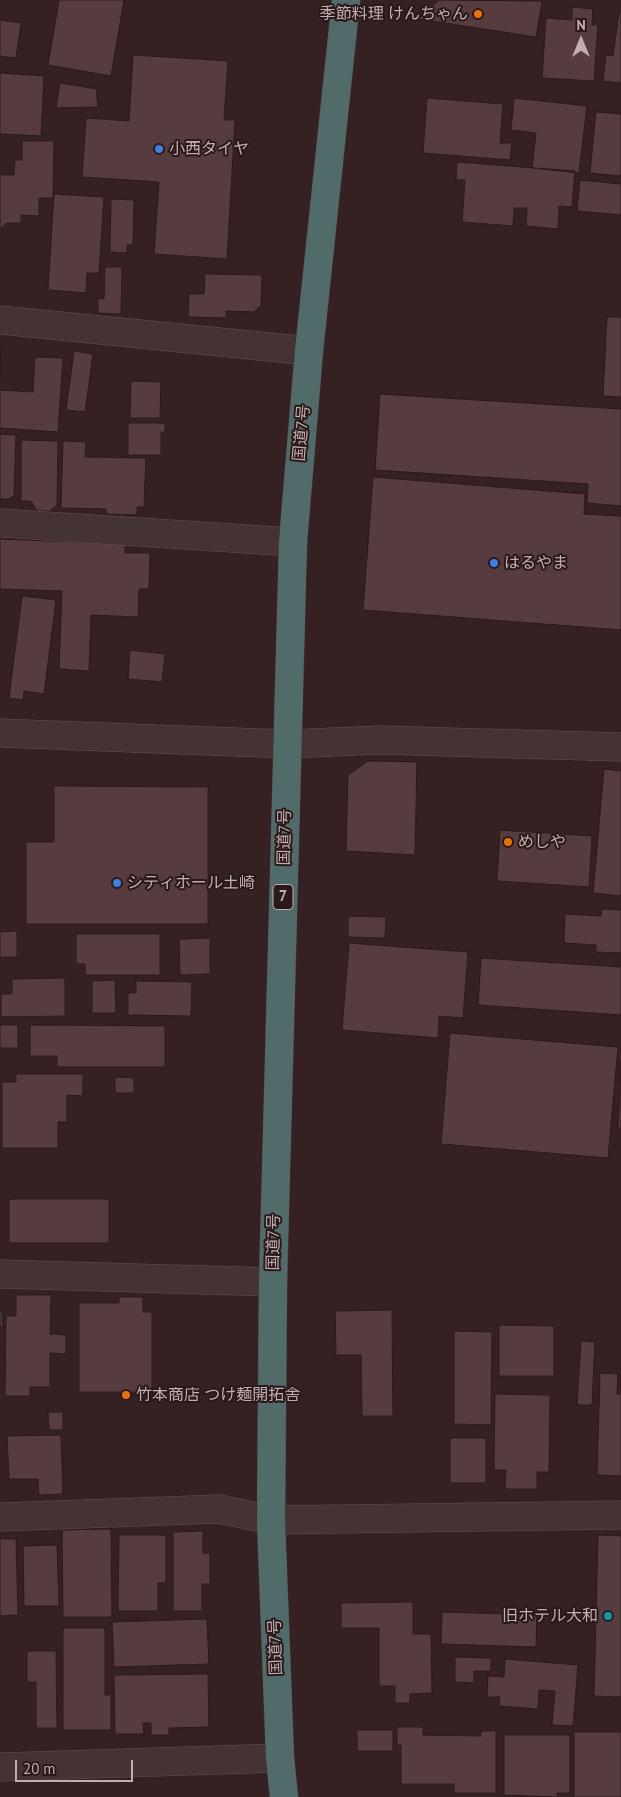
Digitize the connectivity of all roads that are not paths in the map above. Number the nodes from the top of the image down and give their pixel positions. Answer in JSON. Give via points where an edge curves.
{"nodes":[{"id":1,"x":346,"y":0,"type":"edge"},
{"id":2,"x":0,"y":320,"type":"edge"},
{"id":3,"x":309,"y":351,"type":"junction"},
{"id":4,"x":0,"y":523,"type":"edge"},
{"id":5,"x":292,"y":542,"type":"junction"},
{"id":6,"x":0,"y":733,"type":"edge"},
{"id":7,"x":287,"y":744,"type":"junction"},
{"id":8,"x":621,"y":747,"type":"edge"},
{"id":9,"x":0,"y":1274,"type":"edge"},
{"id":10,"x":274,"y":1282,"type":"junction"},
{"id":11,"x":621,"y":1515,"type":"edge"},
{"id":12,"x":0,"y":1517,"type":"edge"},
{"id":13,"x":271,"y":1520,"type":"junction"},
{"id":14,"x":280,"y":1758,"type":"junction"},
{"id":15,"x":0,"y":1767,"type":"edge"},
{"id":16,"x":284,"y":1797,"type":"edge"}],
"edges":[{"from":1,"to":3,"type":"highway","name":"国道7号","number":"7"},
{"from":2,"to":3,"type":"street"},
{"from":3,"to":5,"type":"highway","name":"国道7号","number":"7"},
{"from":4,"to":5,"type":"street"},
{"from":5,"to":7,"type":"highway","name":"国道7号","number":"7"},
{"from":6,"to":7,"type":"street"},
{"from":7,"to":8,"type":"street","via":[[379,740]]},
{"from":7,"to":10,"type":"highway","name":"国道7号","number":"7"},
{"from":9,"to":10,"type":"street"},
{"from":10,"to":13,"type":"highway","name":"国道7号","number":"7"},
{"from":11,"to":13,"type":"street"},
{"from":12,"to":13,"type":"street","via":[[219,1509]]},
{"from":13,"to":14,"type":"highway","name":"国道7号","number":"7"},
{"from":14,"to":15,"type":"street"},
{"from":14,"to":16,"type":"highway","name":"国道7号","number":"7"}]}
